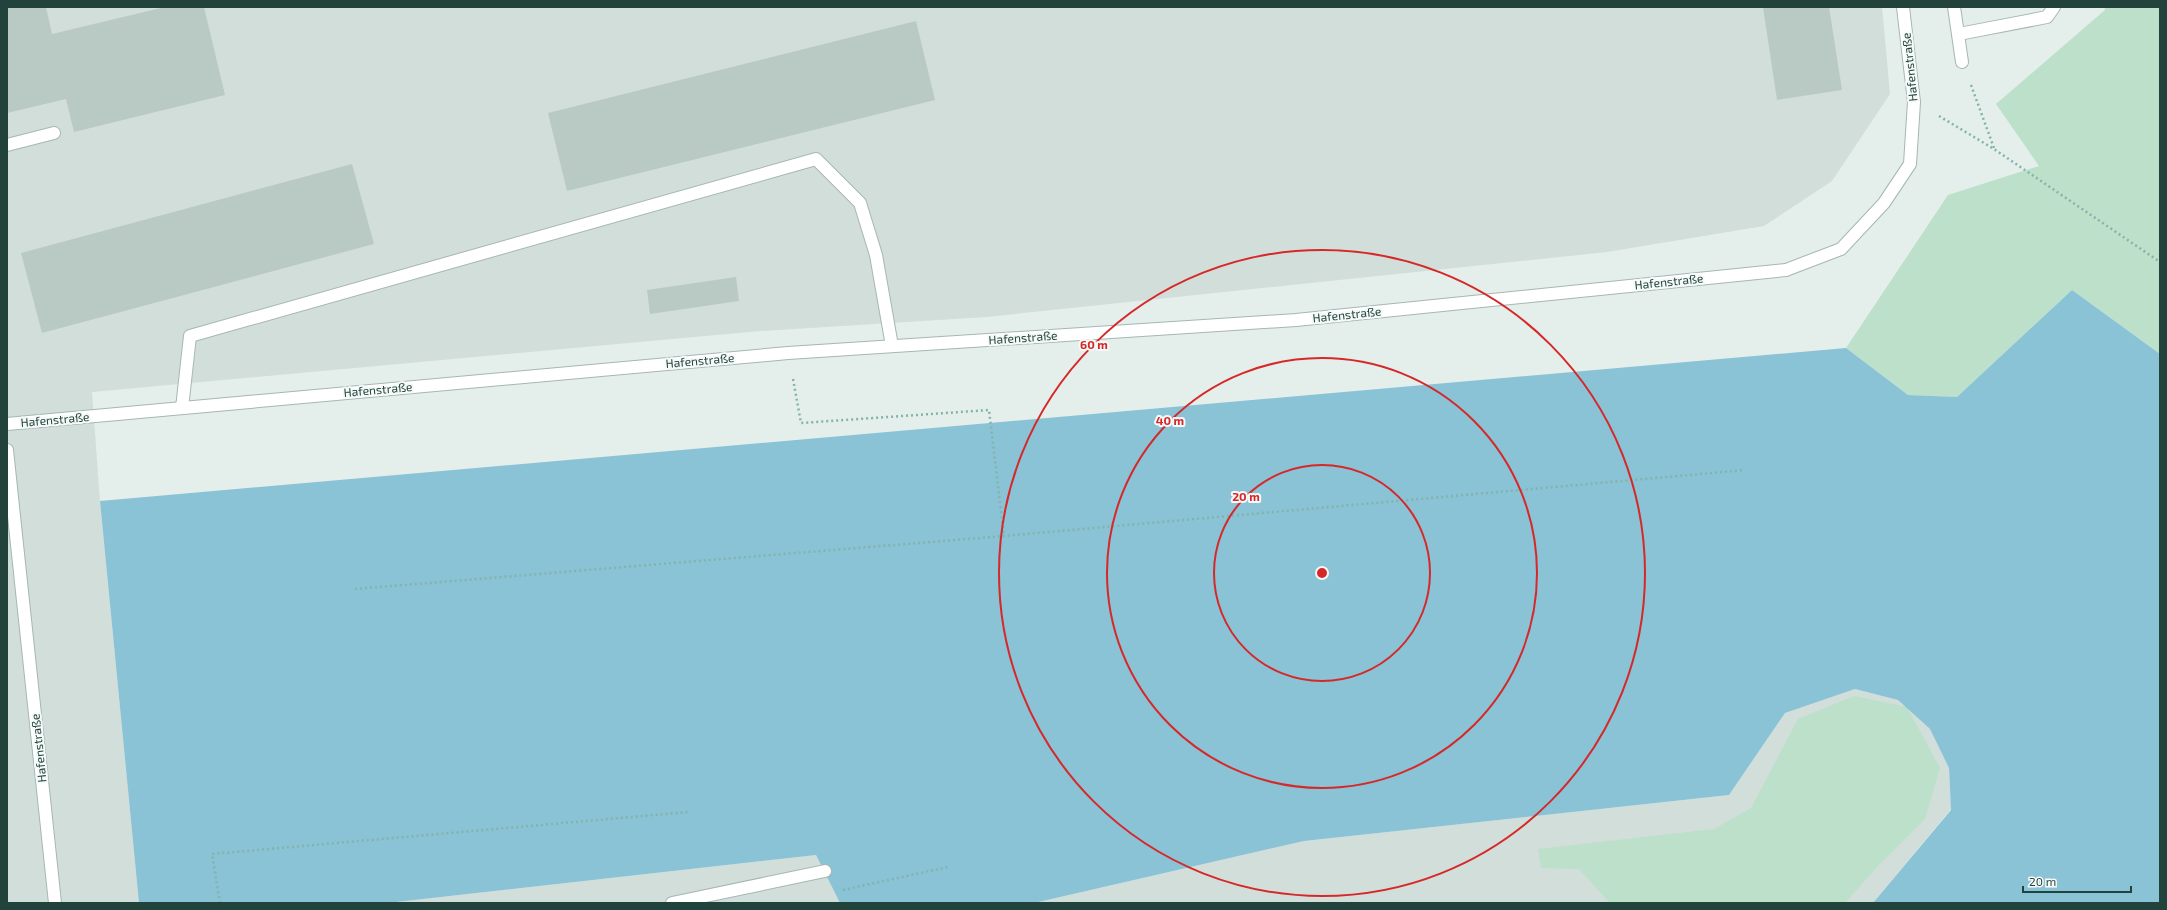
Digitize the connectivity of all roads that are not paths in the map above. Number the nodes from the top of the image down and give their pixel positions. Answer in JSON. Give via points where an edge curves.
{"nodes":[{"id":1,"x":1903,"y":7,"type":"edge"},
{"id":2,"x":1954,"y":7,"type":"edge"},
{"id":3,"x":2054,"y":7,"type":"edge"},
{"id":4,"x":1959,"y":34,"type":"junction"},
{"id":5,"x":1962,"y":62,"type":"road end"},
{"id":6,"x":54,"y":133,"type":"dead end"},
{"id":7,"x":7,"y":145,"type":"edge"},
{"id":8,"x":892,"y":346,"type":"junction"},
{"id":9,"x":182,"y":408,"type":"junction"},
{"id":10,"x":7,"y":424,"type":"edge"},
{"id":11,"x":7,"y":450,"type":"edge"},
{"id":12,"x":825,"y":871,"type":"dead end"},
{"id":13,"x":55,"y":903,"type":"edge"},
{"id":14,"x":672,"y":903,"type":"edge"}],
"edges":[{"from":1,"to":8,"type":"street","name":"Hafenstraße","via":[[1914,102],[1910,164],[1884,204],[1841,249],[1786,270],[1296,320]]},
{"from":2,"to":4,"type":"street"},
{"from":3,"to":4,"type":"street","via":[[2047,17]]},
{"from":4,"to":5,"type":"street"},
{"from":6,"to":7,"type":"street"},
{"from":8,"to":9,"type":"street","name":"Hafenstraße","via":[[788,353]]},
{"from":8,"to":9,"type":"street","via":[[876,255],[860,203],[816,159],[190,336]]},
{"from":9,"to":10,"type":"street","name":"Hafenstraße"},
{"from":11,"to":13,"type":"street","name":"Hafenstraße"},
{"from":12,"to":14,"type":"street"}]}
